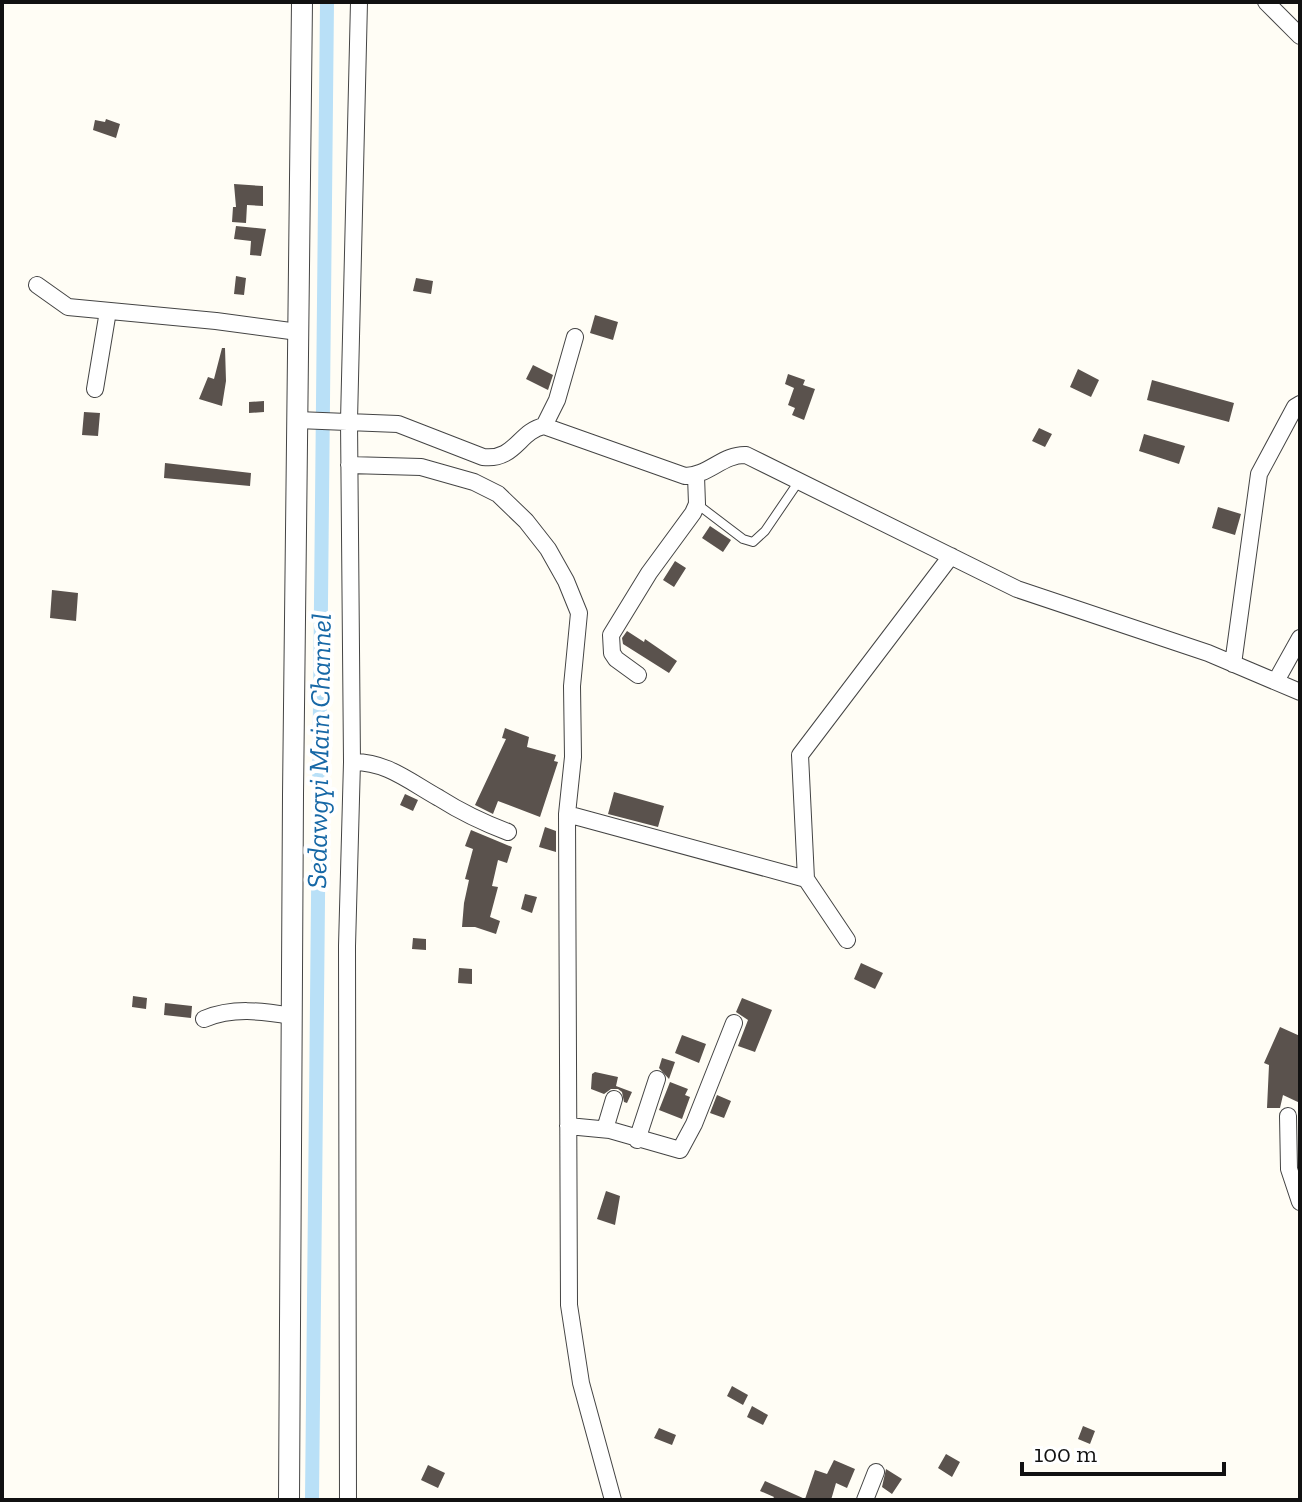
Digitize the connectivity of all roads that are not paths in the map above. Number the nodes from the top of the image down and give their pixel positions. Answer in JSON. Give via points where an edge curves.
{"nodes":[{"id":1,"x":302,"y":2,"type":"edge"},
{"id":2,"x":359,"y":2,"type":"edge"},
{"id":3,"x":1266,"y":2,"type":"edge"},
{"id":4,"x":1300,"y":36,"type":"edge"},
{"id":5,"x":37,"y":285,"type":"dead end"},
{"id":6,"x":108,"y":311,"type":"junction"},
{"id":7,"x":298,"y":332,"type":"junction"},
{"id":8,"x":575,"y":337,"type":"dead end"},
{"id":9,"x":95,"y":389,"type":"dead end"},
{"id":10,"x":1300,"y":404,"type":"edge"},
{"id":11,"x":300,"y":420,"type":"junction"},
{"id":12,"x":345,"y":421,"type":"junction"},
{"id":13,"x":544,"y":426,"type":"junction"},
{"id":14,"x":349,"y":465,"type":"junction"},
{"id":15,"x":696,"y":476,"type":"junction"},
{"id":16,"x":799,"y":481,"type":"junction"},
{"id":17,"x":697,"y":504,"type":"junction"},
{"id":18,"x":951,"y":556,"type":"junction"},
{"id":19,"x":1300,"y":638,"type":"edge"},
{"id":20,"x":1233,"y":664,"type":"junction"},
{"id":21,"x":638,"y":675,"type":"dead end"},
{"id":22,"x":1276,"y":681,"type":"junction"},
{"id":23,"x":1300,"y":692,"type":"edge"},
{"id":24,"x":352,"y":762,"type":"junction"},
{"id":25,"x":567,"y":814,"type":"junction"},
{"id":26,"x":508,"y":832,"type":"dead end"},
{"id":27,"x":806,"y":879,"type":"junction"},
{"id":28,"x":847,"y":940,"type":"dead end"},
{"id":29,"x":292,"y":1016,"type":"junction"},
{"id":30,"x":204,"y":1019,"type":"dead end"},
{"id":31,"x":734,"y":1023,"type":"dead end"},
{"id":32,"x":657,"y":1079,"type":"dead end"},
{"id":33,"x":614,"y":1099,"type":"dead end"},
{"id":34,"x":1288,"y":1116,"type":"dead end"},
{"id":35,"x":568,"y":1126,"type":"junction"},
{"id":36,"x":605,"y":1129,"type":"junction"},
{"id":37,"x":637,"y":1140,"type":"junction"},
{"id":38,"x":1300,"y":1202,"type":"edge"},
{"id":39,"x":876,"y":1472,"type":"dead end"},
{"id":40,"x":289,"y":1500,"type":"edge"},
{"id":41,"x":348,"y":1500,"type":"edge"},
{"id":42,"x":613,"y":1500,"type":"edge"},
{"id":43,"x":865,"y":1500,"type":"edge"}],
"edges":[{"from":1,"to":7,"type":"street"},
{"from":2,"to":12,"type":"street"},
{"from":3,"to":4,"type":"street"},
{"from":5,"to":6,"type":"street","via":[[68,307]]},
{"from":6,"to":7,"type":"street"},
{"from":6,"to":9,"type":"street"},
{"from":7,"to":11,"type":"street"},
{"from":8,"to":13,"type":"street"},
{"from":10,"to":20,"type":"street","via":[[1259,474]]},
{"from":11,"to":12,"type":"street"},
{"from":11,"to":29,"type":"street"},
{"from":12,"to":13,"type":"street","via":[[407,426],[492,458]]},
{"from":12,"to":14,"type":"street"},
{"from":13,"to":15,"type":"street","via":[[675,475]]},
{"from":14,"to":24,"type":"street"},
{"from":14,"to":25,"type":"street","via":[[421,467],[474,482],[498,494],[548,549],[579,613]]},
{"from":15,"to":16,"type":"street","via":[[743,455]]},
{"from":15,"to":17,"type":"street"},
{"from":16,"to":17,"type":"lane","via":[[753,542]]},
{"from":16,"to":18,"type":"street"},
{"from":17,"to":21,"type":"street","via":[[611,635],[616,659]]},
{"from":18,"to":20,"type":"street","via":[[1045,600]]},
{"from":18,"to":27,"type":"street","via":[[800,755]]},
{"from":19,"to":22,"type":"street"},
{"from":20,"to":22,"type":"street"},
{"from":22,"to":23,"type":"street"},
{"from":24,"to":26,"type":"street","via":[[390,769]]},
{"from":24,"to":41,"type":"street","via":[[347,946]]},
{"from":25,"to":27,"type":"street"},
{"from":25,"to":35,"type":"street"},
{"from":27,"to":28,"type":"street"},
{"from":29,"to":30,"type":"street","via":[[243,1010]]},
{"from":29,"to":40,"type":"street"},
{"from":31,"to":37,"type":"street","via":[[680,1150]]},
{"from":32,"to":37,"type":"street"},
{"from":33,"to":36,"type":"street"},
{"from":34,"to":38,"type":"street","via":[[1289,1169]]},
{"from":35,"to":36,"type":"street"},
{"from":35,"to":42,"type":"street","via":[[569,1305],[581,1383]]},
{"from":36,"to":37,"type":"street"},
{"from":39,"to":43,"type":"street"}]}
